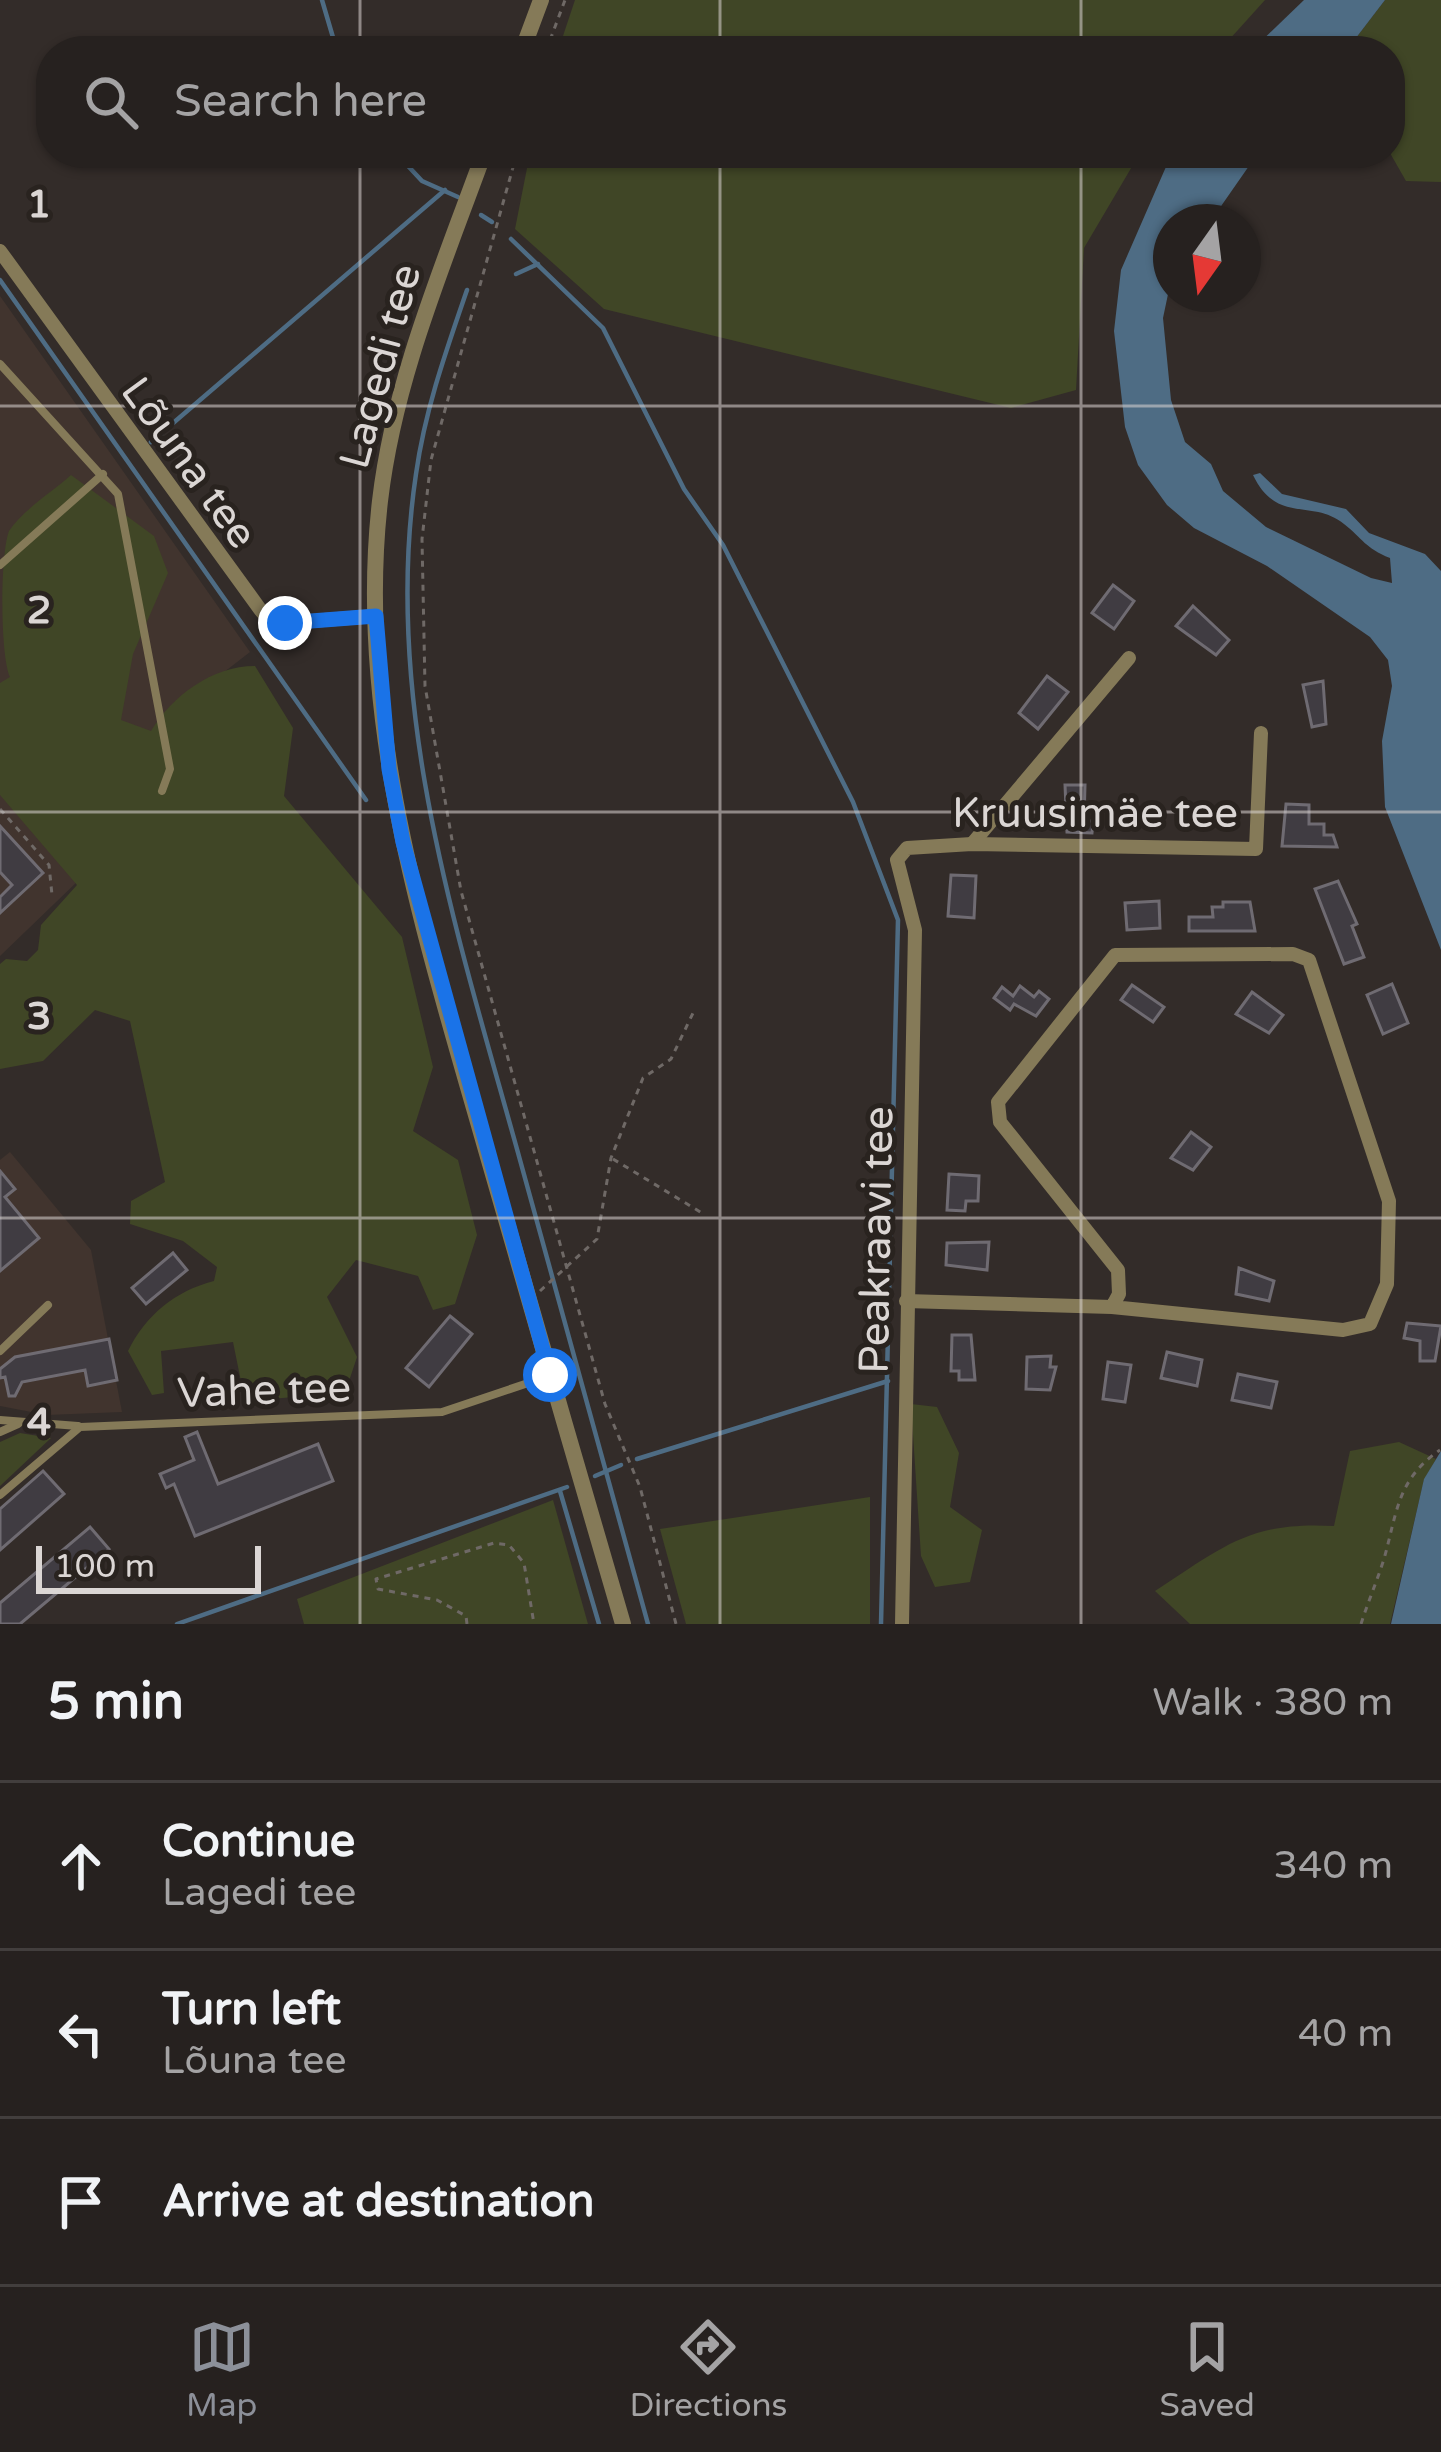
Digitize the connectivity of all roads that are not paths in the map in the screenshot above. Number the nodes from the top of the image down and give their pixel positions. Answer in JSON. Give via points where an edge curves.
{"nodes":[{"id":1,"x":541,"y":0,"type":"edge"},
{"id":2,"x":528,"y":36,"type":"edge"},
{"id":3,"x":479,"y":168,"type":"edge"},
{"id":4,"x":0,"y":251,"type":"edge"},
{"id":5,"x":0,"y":364,"type":"edge"},
{"id":6,"x":103,"y":474,"type":"junction"},
{"id":7,"x":0,"y":566,"type":"edge"},
{"id":8,"x":376,"y":616,"type":"junction"},
{"id":9,"x":1129,"y":658,"type":"dead end"},
{"id":10,"x":1262,"y":734,"type":"dead end"},
{"id":11,"x":161,"y":791,"type":"dead end"},
{"id":12,"x":973,"y":844,"type":"junction"},
{"id":13,"x":896,"y":860,"type":"joint"},
{"id":14,"x":906,"y":1300,"type":"junction"},
{"id":15,"x":48,"y":1305,"type":"dead end"},
{"id":16,"x":1112,"y":1307,"type":"junction"},
{"id":17,"x":0,"y":1351,"type":"edge"},
{"id":18,"x":550,"y":1375,"type":"junction"},
{"id":19,"x":0,"y":1420,"type":"edge"},
{"id":20,"x":20,"y":1423,"type":"junction"},
{"id":21,"x":80,"y":1426,"type":"junction"},
{"id":22,"x":0,"y":1432,"type":"edge"},
{"id":23,"x":0,"y":1495,"type":"edge"},
{"id":24,"x":622,"y":1624,"type":"edge"},
{"id":25,"x":902,"y":1624,"type":"edge"}],
"edges":[{"from":1,"to":2,"type":"street"},
{"from":3,"to":8,"type":"street","name":"Lagedi tee","via":[[401,394],[380,501]]},
{"from":4,"to":8,"type":"street","name":"Lõuna tee","via":[[262,612],[285,623]]},
{"from":5,"to":6,"type":"lane"},
{"from":6,"to":7,"type":"lane"},
{"from":6,"to":11,"type":"lane","via":[[118,494],[170,769]]},
{"from":8,"to":18,"type":"street","name":"Lagedi tee","via":[[403,842]]},
{"from":9,"to":12,"type":"street"},
{"from":10,"to":12,"type":"street","name":"Kruusimäe tee","via":[[1256,849]]},
{"from":12,"to":13,"type":"street","name":"Kruusimäe tee","via":[[907,848]]},
{"from":13,"to":14,"type":"street","name":"Peakraavi tee","via":[[915,930]]},
{"from":14,"to":16,"type":"street"},
{"from":14,"to":25,"type":"street","name":"Peakraavi tee"},
{"from":15,"to":17,"type":"lane"},
{"from":16,"to":16,"type":"street","via":[[1343,1330],[1376,1316],[1391,1254],[1390,1201],[1309,960],[1115,955],[998,1102],[1000,1122],[1118,1270]]},
{"from":18,"to":21,"type":"lane","name":"Vahe tee","via":[[442,1412]]},
{"from":18,"to":24,"type":"street","name":"Lagedi tee"},
{"from":19,"to":20,"type":"lane","name":"Vahe tee"},
{"from":20,"to":21,"type":"lane","name":"Vahe tee"},
{"from":20,"to":22,"type":"lane"},
{"from":21,"to":23,"type":"lane"}]}
